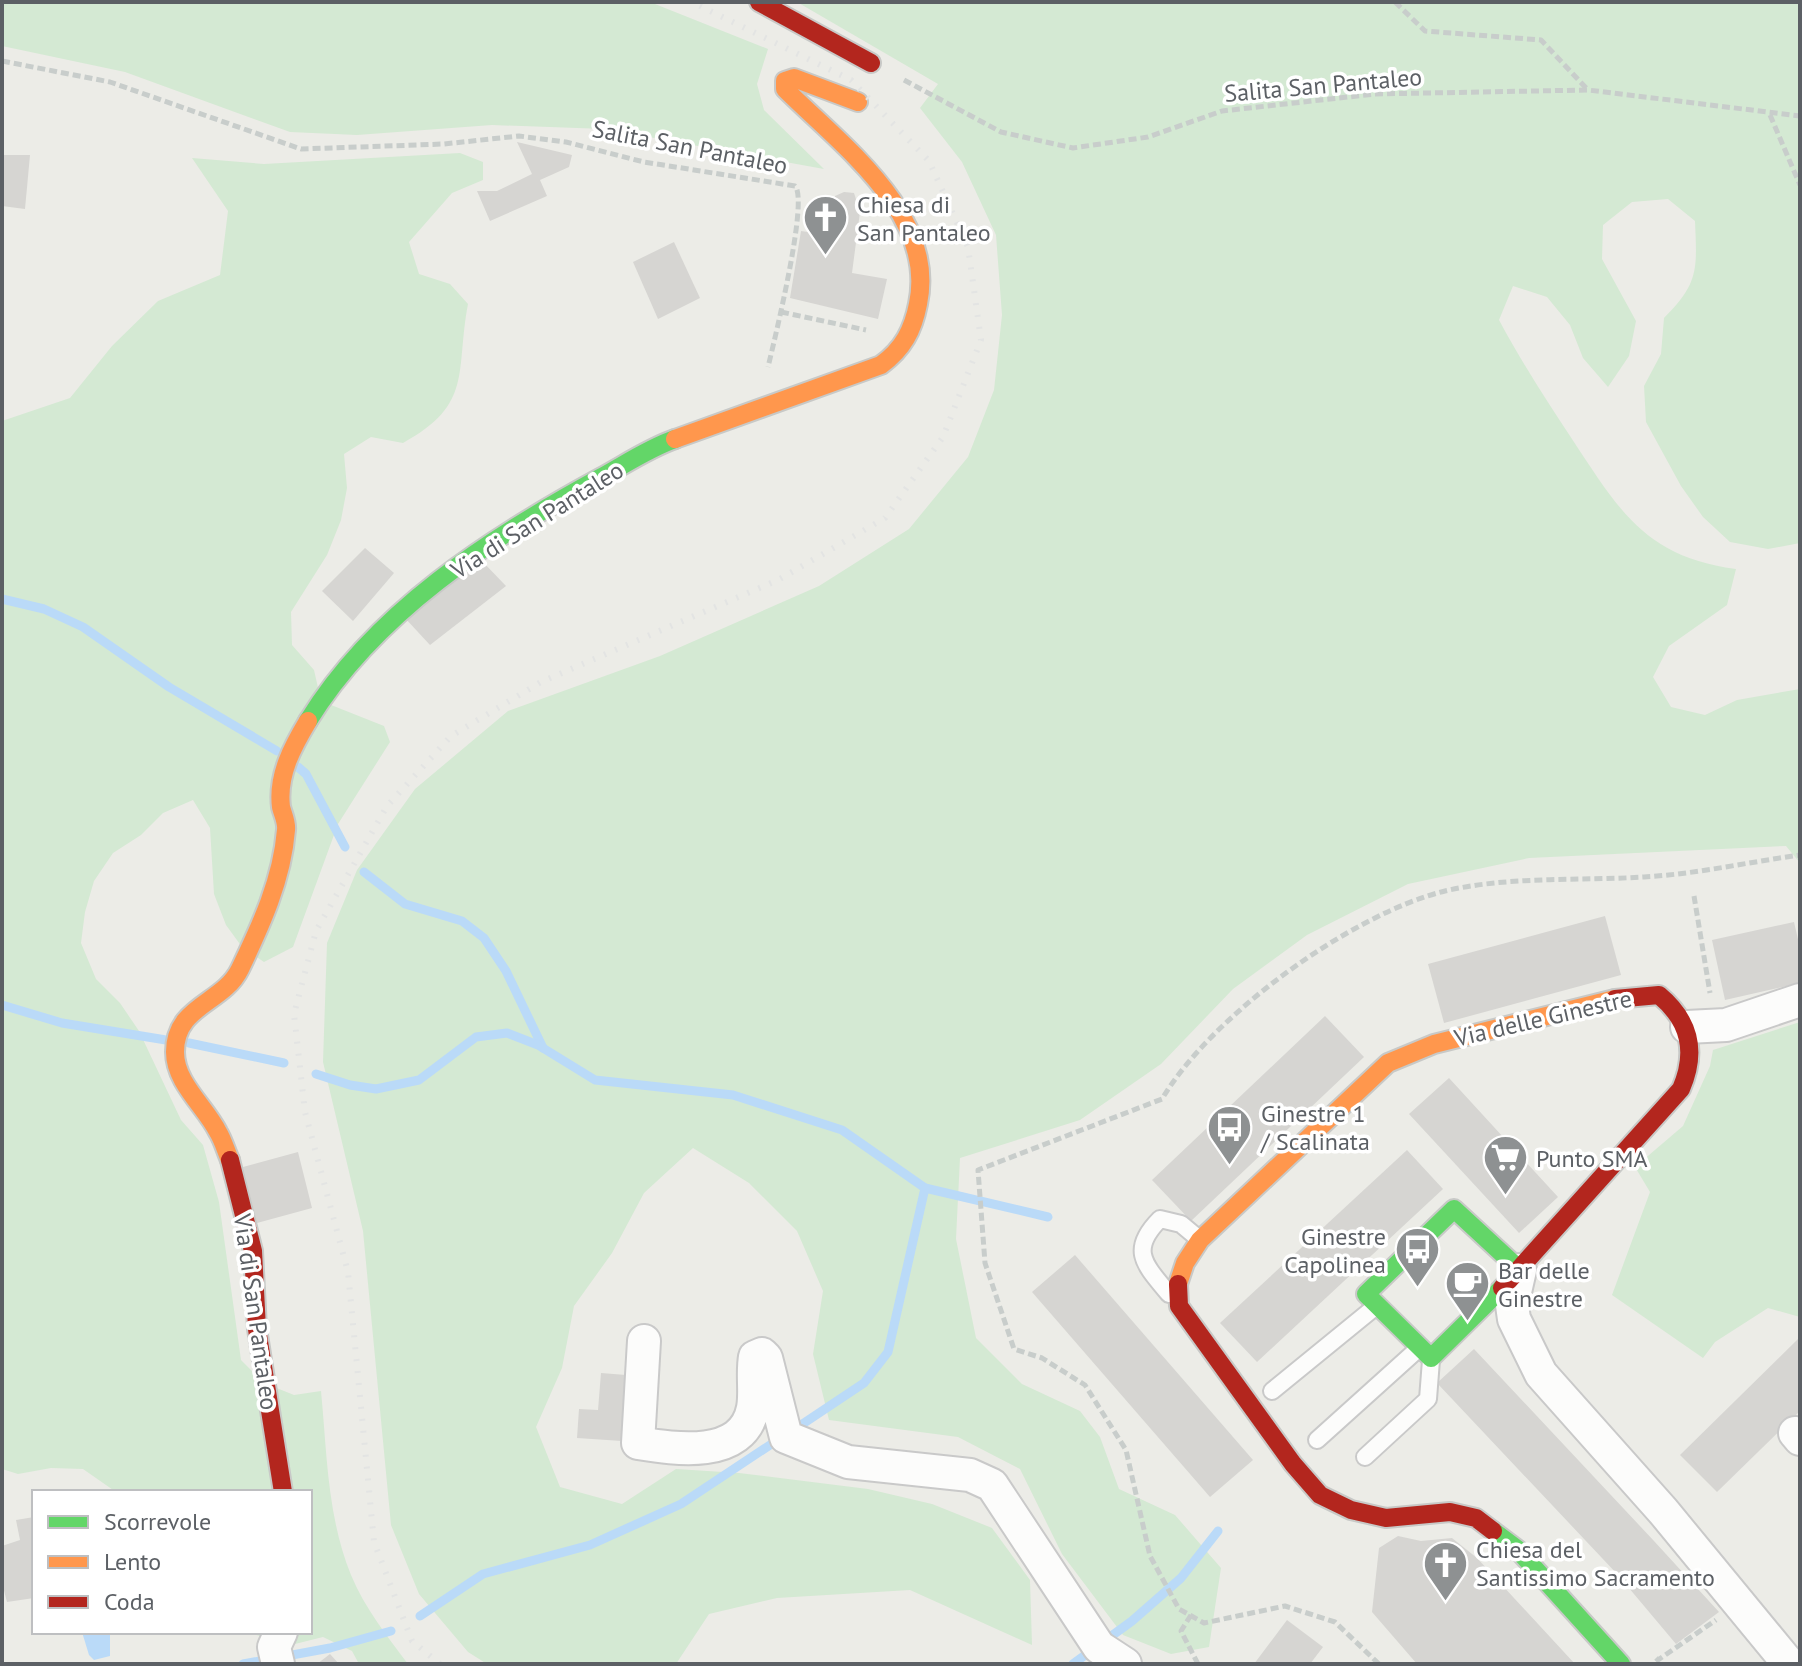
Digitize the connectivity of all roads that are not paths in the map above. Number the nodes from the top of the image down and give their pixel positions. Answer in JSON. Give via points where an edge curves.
{"nodes":[{"id":1,"x":759,"y":2,"type":"edge"},
{"id":2,"x":871,"y":63,"type":"road end"},
{"id":3,"x":858,"y":102,"type":"dead end"},
{"id":4,"x":1800,"y":1000,"type":"edge"},
{"id":5,"x":1702,"y":1026,"type":"junction"},
{"id":6,"x":1200,"y":1240,"type":"junction"},
{"id":7,"x":1520,"y":1270,"type":"junction"},
{"id":8,"x":1179,"y":1306,"type":"junction"},
{"id":9,"x":1375,"y":1307,"type":"junction"},
{"id":10,"x":644,"y":1341,"type":"dead end"},
{"id":11,"x":1424,"y":1353,"type":"junction"},
{"id":12,"x":1272,"y":1391,"type":"dead end"},
{"id":13,"x":1317,"y":1440,"type":"dead end"},
{"id":14,"x":1365,"y":1457,"type":"dead end"},
{"id":15,"x":283,"y":1490,"type":"edge"},
{"id":16,"x":1748,"y":1615,"type":"junction"},
{"id":17,"x":280,"y":1634,"type":"edge"},
{"id":18,"x":278,"y":1664,"type":"edge"},
{"id":19,"x":1125,"y":1664,"type":"edge"},
{"id":20,"x":1621,"y":1664,"type":"edge"},
{"id":21,"x":1763,"y":1664,"type":"edge"},
{"id":22,"x":1789,"y":1664,"type":"edge"}],
"edges":[{"from":1,"to":2,"type":"street"},
{"from":3,"to":15,"type":"street","name":"Via di San Pantaleo","via":[[794,78],[785,81],[785,89],[862,169],[915,241],[922,278],[905,345],[881,365],[664,443],[476,552],[360,653],[328,689],[293,746],[284,771],[281,805],[287,827],[274,893],[238,973],[228,987],[183,1020],[175,1052],[183,1080],[218,1131],[233,1168],[253,1251],[257,1329]]},
{"from":4,"to":5,"type":"street"},
{"from":5,"to":6,"type":"street","name":"Via delle Ginestre","via":[[1659,995],[1631,995],[1434,1044],[1388,1063]]},
{"from":5,"to":7,"type":"street","via":[[1681,1089]]},
{"from":6,"to":8,"type":"street","name":"Via delle Ginestre","via":[[1178,1278]]},
{"from":6,"to":8,"type":"lane","via":[[1181,1224],[1160,1219],[1141,1242],[1141,1254]]},
{"from":7,"to":9,"type":"street","via":[[1454,1209],[1366,1294]]},
{"from":7,"to":11,"type":"street"},
{"from":7,"to":16,"type":"street","via":[[1512,1305],[1530,1358]]},
{"from":8,"to":20,"type":"street","via":[[1320,1495],[1386,1518],[1450,1512],[1476,1518],[1517,1549]]},
{"from":9,"to":11,"type":"street"},
{"from":9,"to":12,"type":"lane"},
{"from":10,"to":19,"type":"street","via":[[638,1443],[687,1450],[729,1440],[753,1410],[753,1367],[755,1357],[762,1354],[786,1437],[848,1462],[970,1475],[992,1485],[1099,1647]]},
{"from":11,"to":13,"type":"lane"},
{"from":11,"to":14,"type":"lane","via":[[1428,1399]]},
{"from":16,"to":21,"type":"street"},
{"from":16,"to":22,"type":"street"},
{"from":17,"to":18,"type":"street","via":[[274,1647]]}]}
